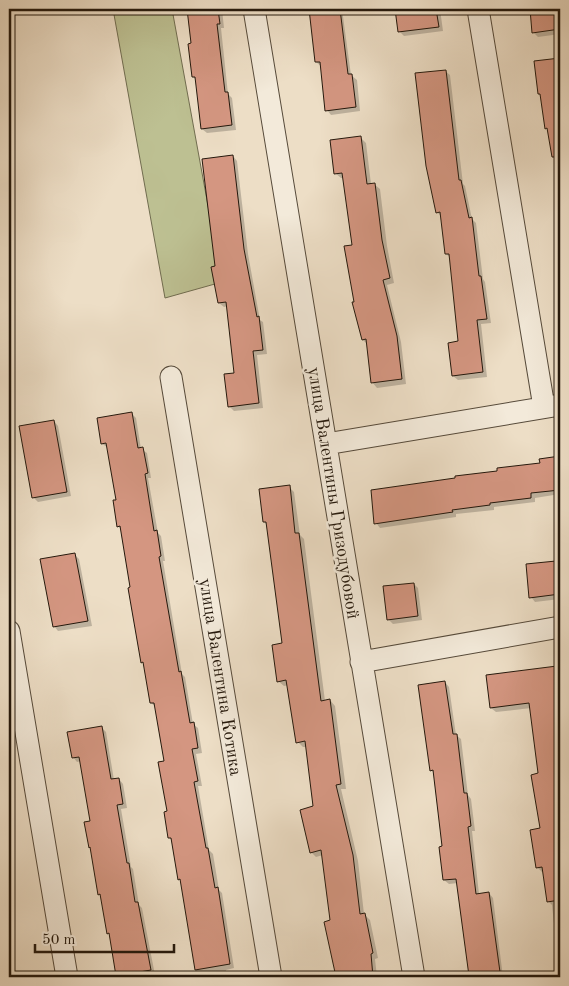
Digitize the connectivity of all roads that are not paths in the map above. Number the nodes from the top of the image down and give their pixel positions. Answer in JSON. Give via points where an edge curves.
{"nodes":[{"id":1,"x":254,"y":9,"type":"edge"},
{"id":2,"x":478,"y":9,"type":"edge"},
{"id":3,"x":171,"y":377,"type":"dead end"},
{"id":4,"x":552,"y":406,"type":"edge"},
{"id":5,"x":326,"y":444,"type":"junction"},
{"id":6,"x":560,"y":627,"type":"edge"},
{"id":7,"x":9,"y":631,"type":"edge"},
{"id":8,"x":361,"y":662,"type":"junction"},
{"id":9,"x":67,"y":977,"type":"edge"},
{"id":10,"x":271,"y":977,"type":"edge"},
{"id":11,"x":414,"y":977,"type":"edge"}],
"edges":[{"from":1,"to":5,"type":"street","name":"улица Валентины Гризодубовой"},
{"from":2,"to":4,"type":"street"},
{"from":3,"to":10,"type":"street","name":"улица Валентина Котика"},
{"from":4,"to":5,"type":"street"},
{"from":5,"to":8,"type":"street","name":"улица Валентины Гризодубовой"},
{"from":6,"to":8,"type":"street"},
{"from":7,"to":9,"type":"street"},
{"from":8,"to":11,"type":"street","name":"улица Валентины Гризодубовой"}]}
